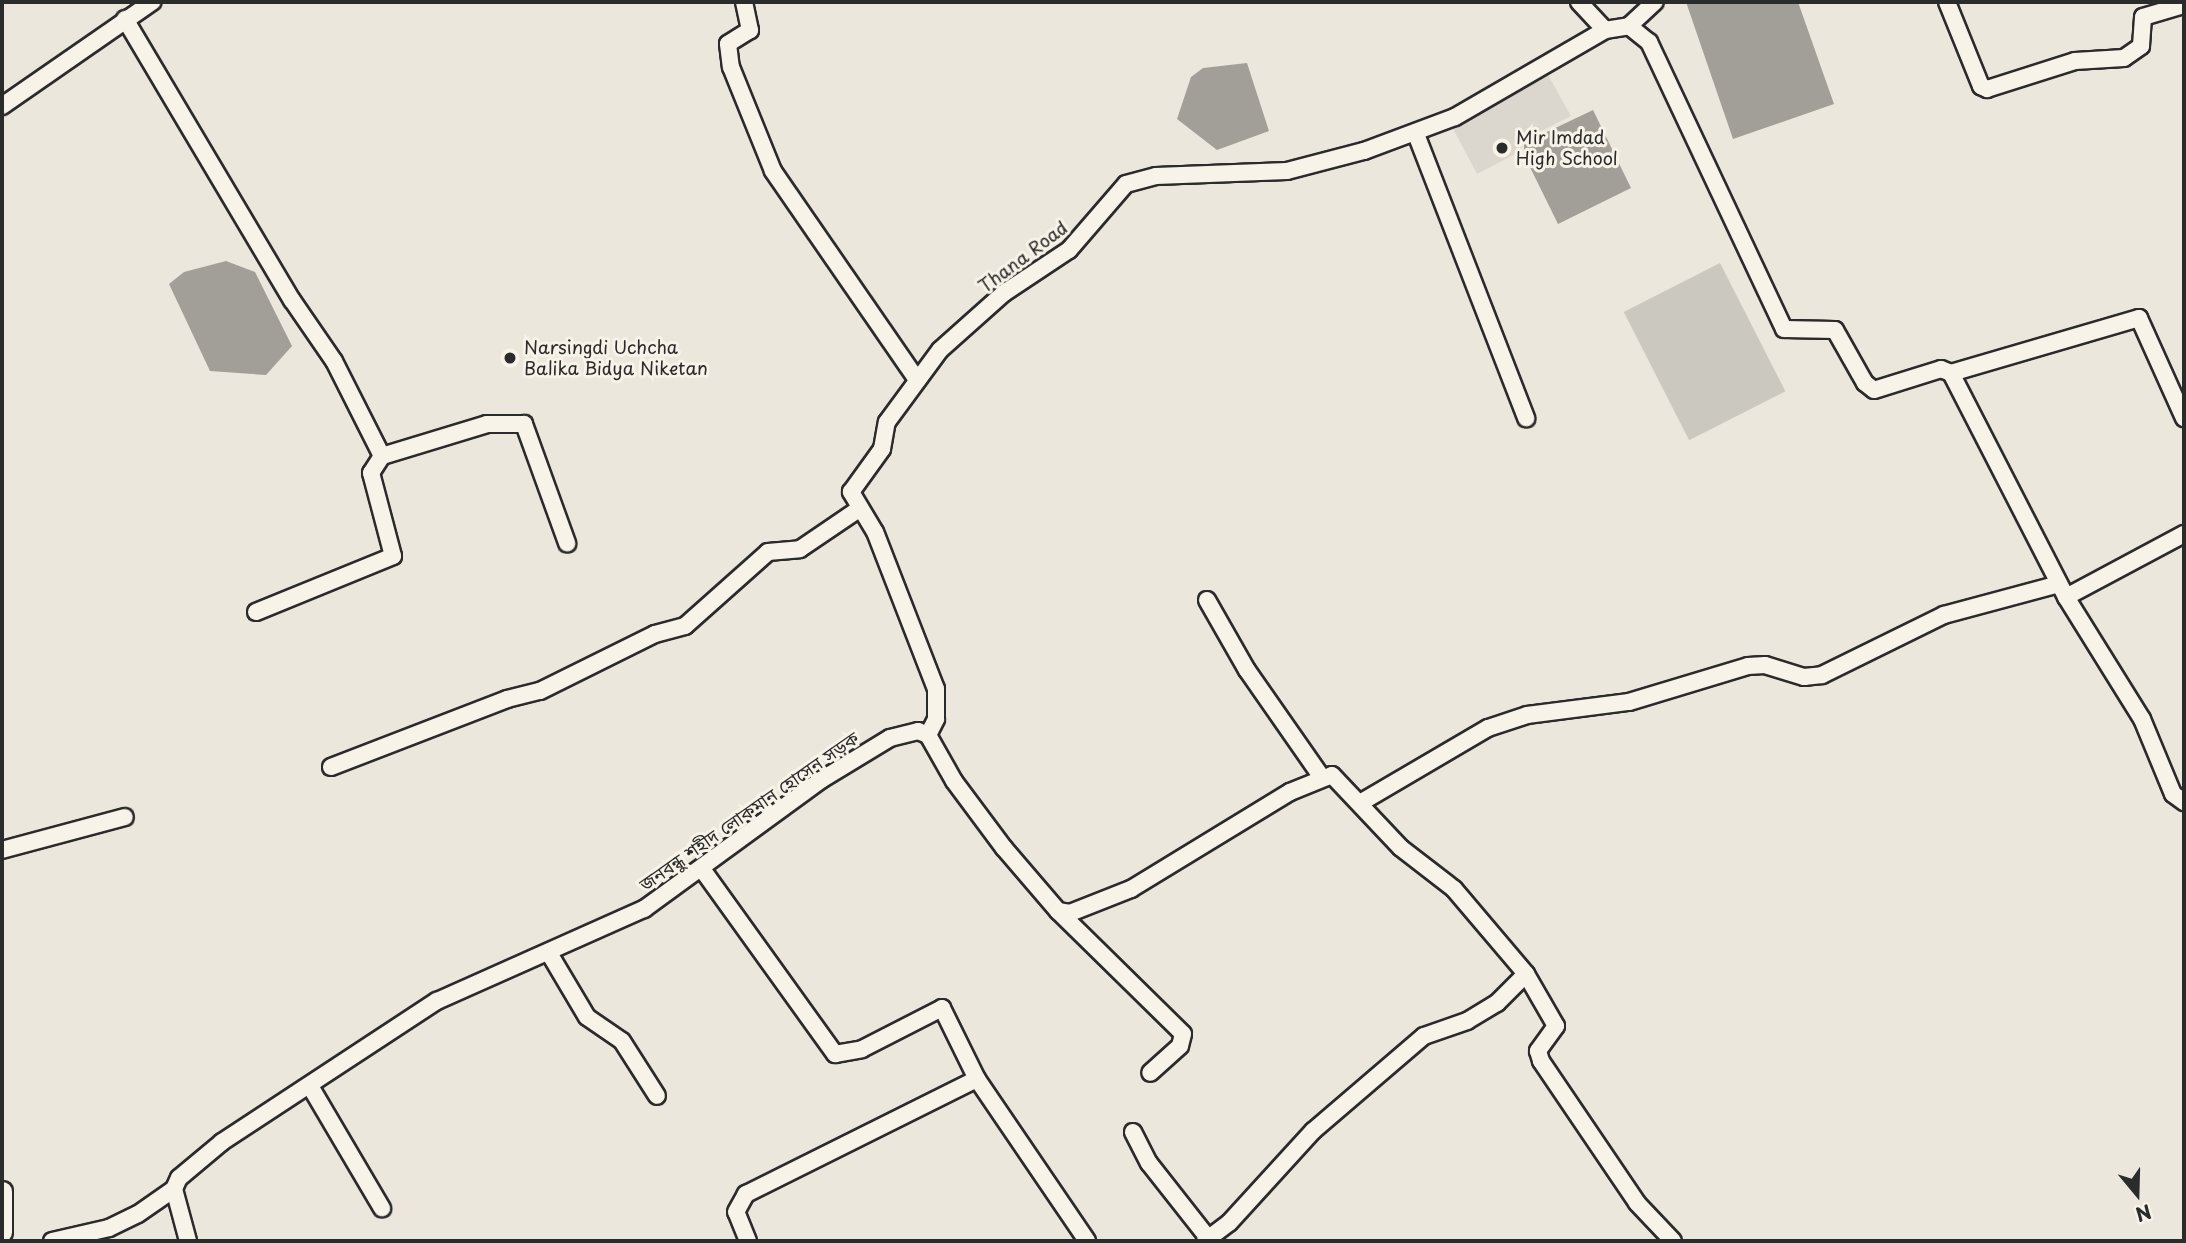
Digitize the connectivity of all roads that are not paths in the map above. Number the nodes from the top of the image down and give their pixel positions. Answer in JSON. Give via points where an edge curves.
{"nodes":[{"id":1,"x":152,"y":2,"type":"edge"},
{"id":2,"x":744,"y":2,"type":"edge"},
{"id":3,"x":1579,"y":2,"type":"edge"},
{"id":4,"x":1655,"y":2,"type":"edge"},
{"id":5,"x":1947,"y":2,"type":"edge"},
{"id":6,"x":2184,"y":5,"type":"edge"},
{"id":7,"x":125,"y":19,"type":"junction"},
{"id":8,"x":1629,"y":26,"type":"junction"},
{"id":9,"x":1605,"y":30,"type":"junction"},
{"id":10,"x":2,"y":106,"type":"edge"},
{"id":11,"x":1416,"y":134,"type":"junction"},
{"id":12,"x":1951,"y":373,"type":"junction"},
{"id":13,"x":917,"y":380,"type":"junction"},
{"id":14,"x":1526,"y":418,"type":"dead end"},
{"id":15,"x":2184,"y":418,"type":"edge"},
{"id":16,"x":382,"y":456,"type":"junction"},
{"id":17,"x":859,"y":509,"type":"junction"},
{"id":18,"x":2184,"y":534,"type":"edge"},
{"id":19,"x":568,"y":543,"type":"dead end"},
{"id":20,"x":2063,"y":590,"type":"junction"},
{"id":21,"x":1207,"y":600,"type":"dead end"},
{"id":22,"x":256,"y":612,"type":"dead end"},
{"id":23,"x":928,"y":735,"type":"junction"},
{"id":24,"x":331,"y":767,"type":"dead end"},
{"id":25,"x":1321,"y":776,"type":"junction"},
{"id":26,"x":2184,"y":802,"type":"edge"},
{"id":27,"x":1360,"y":803,"type":"junction"},
{"id":28,"x":125,"y":817,"type":"dead end"},
{"id":29,"x":2,"y":850,"type":"edge"},
{"id":30,"x":702,"y":869,"type":"junction"},
{"id":31,"x":1058,"y":911,"type":"junction"},
{"id":32,"x":550,"y":953,"type":"junction"},
{"id":33,"x":1526,"y":974,"type":"junction"},
{"id":34,"x":1150,"y":1073,"type":"dead end"},
{"id":35,"x":978,"y":1079,"type":"junction"},
{"id":36,"x":310,"y":1086,"type":"junction"},
{"id":37,"x":657,"y":1096,"type":"dead end"},
{"id":38,"x":1133,"y":1132,"type":"dead end"},
{"id":39,"x":174,"y":1189,"type":"junction"},
{"id":40,"x":2,"y":1191,"type":"edge"},
{"id":41,"x":382,"y":1208,"type":"dead end"},
{"id":42,"x":2,"y":1231,"type":"edge"},
{"id":43,"x":1207,"y":1240,"type":"edge"},
{"id":44,"x":52,"y":1241,"type":"edge"},
{"id":45,"x":188,"y":1241,"type":"edge"},
{"id":46,"x":748,"y":1241,"type":"edge"},
{"id":47,"x":1087,"y":1241,"type":"edge"},
{"id":48,"x":1674,"y":1241,"type":"edge"}],
"edges":[{"from":1,"to":7,"type":"street"},
{"from":2,"to":13,"type":"street","via":[[750,30],[728,44],[731,67],[773,171]]},
{"from":3,"to":9,"type":"street"},
{"from":4,"to":8,"type":"street"},
{"from":5,"to":6,"type":"street","via":[[1981,86],[1987,89],[2075,61],[2124,58],[2141,46],[2143,17]]},
{"from":7,"to":10,"type":"street"},
{"from":7,"to":16,"type":"street","via":[[292,300],[334,361]]},
{"from":8,"to":9,"type":"street"},
{"from":8,"to":12,"type":"street","via":[[1649,42],[1678,96],[1784,329],[1835,330],[1865,383],[1874,390],[1941,369]]},
{"from":9,"to":11,"type":"street","name":"Thana Road","via":[[1526,78]]},
{"from":11,"to":13,"type":"street","name":"Thana Road","via":[[1287,171],[1156,176],[1126,184],[1069,250],[1004,293],[940,350]]},
{"from":11,"to":14,"type":"street"},
{"from":12,"to":15,"type":"street","via":[[2139,318]]},
{"from":12,"to":20,"type":"street"},
{"from":13,"to":17,"type":"street","name":"Thana Road","via":[[887,422],[873,466],[851,492]]},
{"from":16,"to":19,"type":"street","via":[[487,424],[524,424]]},
{"from":16,"to":22,"type":"street","via":[[371,474],[393,556]]},
{"from":17,"to":23,"type":"street","via":[[875,532],[936,689],[936,719]]},
{"from":17,"to":24,"type":"street","via":[[800,549],[768,552],[685,626],[656,634],[540,691],[507,699]]},
{"from":18,"to":20,"type":"street"},
{"from":20,"to":26,"type":"street","via":[[2142,719],[2172,794]]},
{"from":20,"to":27,"type":"street","via":[[1944,615],[1822,675],[1804,677],[1765,665],[1748,666],[1629,702],[1527,715],[1488,728]]},
{"from":21,"to":25,"type":"street","via":[[1247,670]]},
{"from":23,"to":30,"type":"street","name":"জনবন্ধু শহীদ লোকমান হোসেন সড়ক","via":[[918,731],[890,738],[821,780]]},
{"from":23,"to":31,"type":"street","via":[[983,822]]},
{"from":25,"to":27,"type":"street","via":[[1332,775]]},
{"from":25,"to":31,"type":"street","via":[[1131,888],[1080,910]]},
{"from":27,"to":33,"type":"street","via":[[1401,848],[1454,889]]},
{"from":28,"to":29,"type":"street"},
{"from":30,"to":32,"type":"street","name":"জনবন্ধু শহীদ লোকমান হোসেন সড়ক","via":[[644,909]]},
{"from":30,"to":35,"type":"street","via":[[835,1054],[862,1049],[943,1009]]},
{"from":31,"to":34,"type":"street","via":[[1183,1034],[1180,1046]]},
{"from":32,"to":36,"type":"street","name":"জনবন্ধু শহীদ লোকমান হোসেন সড়ক","via":[[437,1001]]},
{"from":32,"to":37,"type":"street","via":[[587,1017],[622,1041]]},
{"from":33,"to":43,"type":"street","via":[[1497,1003],[1467,1021],[1424,1036],[1313,1130],[1269,1181]]},
{"from":33,"to":48,"type":"street","via":[[1556,1026],[1538,1051],[1541,1061],[1637,1203]]},
{"from":35,"to":46,"type":"street","via":[[746,1194],[736,1212]]},
{"from":35,"to":47,"type":"street"},
{"from":36,"to":39,"type":"street","name":"জনবন্ধু শহীদ লোকমান হোসেন সড়ক","via":[[222,1142],[179,1178]]},
{"from":36,"to":41,"type":"street"},
{"from":38,"to":43,"type":"street","via":[[1149,1163]]},
{"from":39,"to":44,"type":"street","name":"জনবন্ধু শহীদ লোকমান হোসেন সড়ক","via":[[124,1222]]},
{"from":39,"to":45,"type":"street"},
{"from":40,"to":42,"type":"main road"}]}
